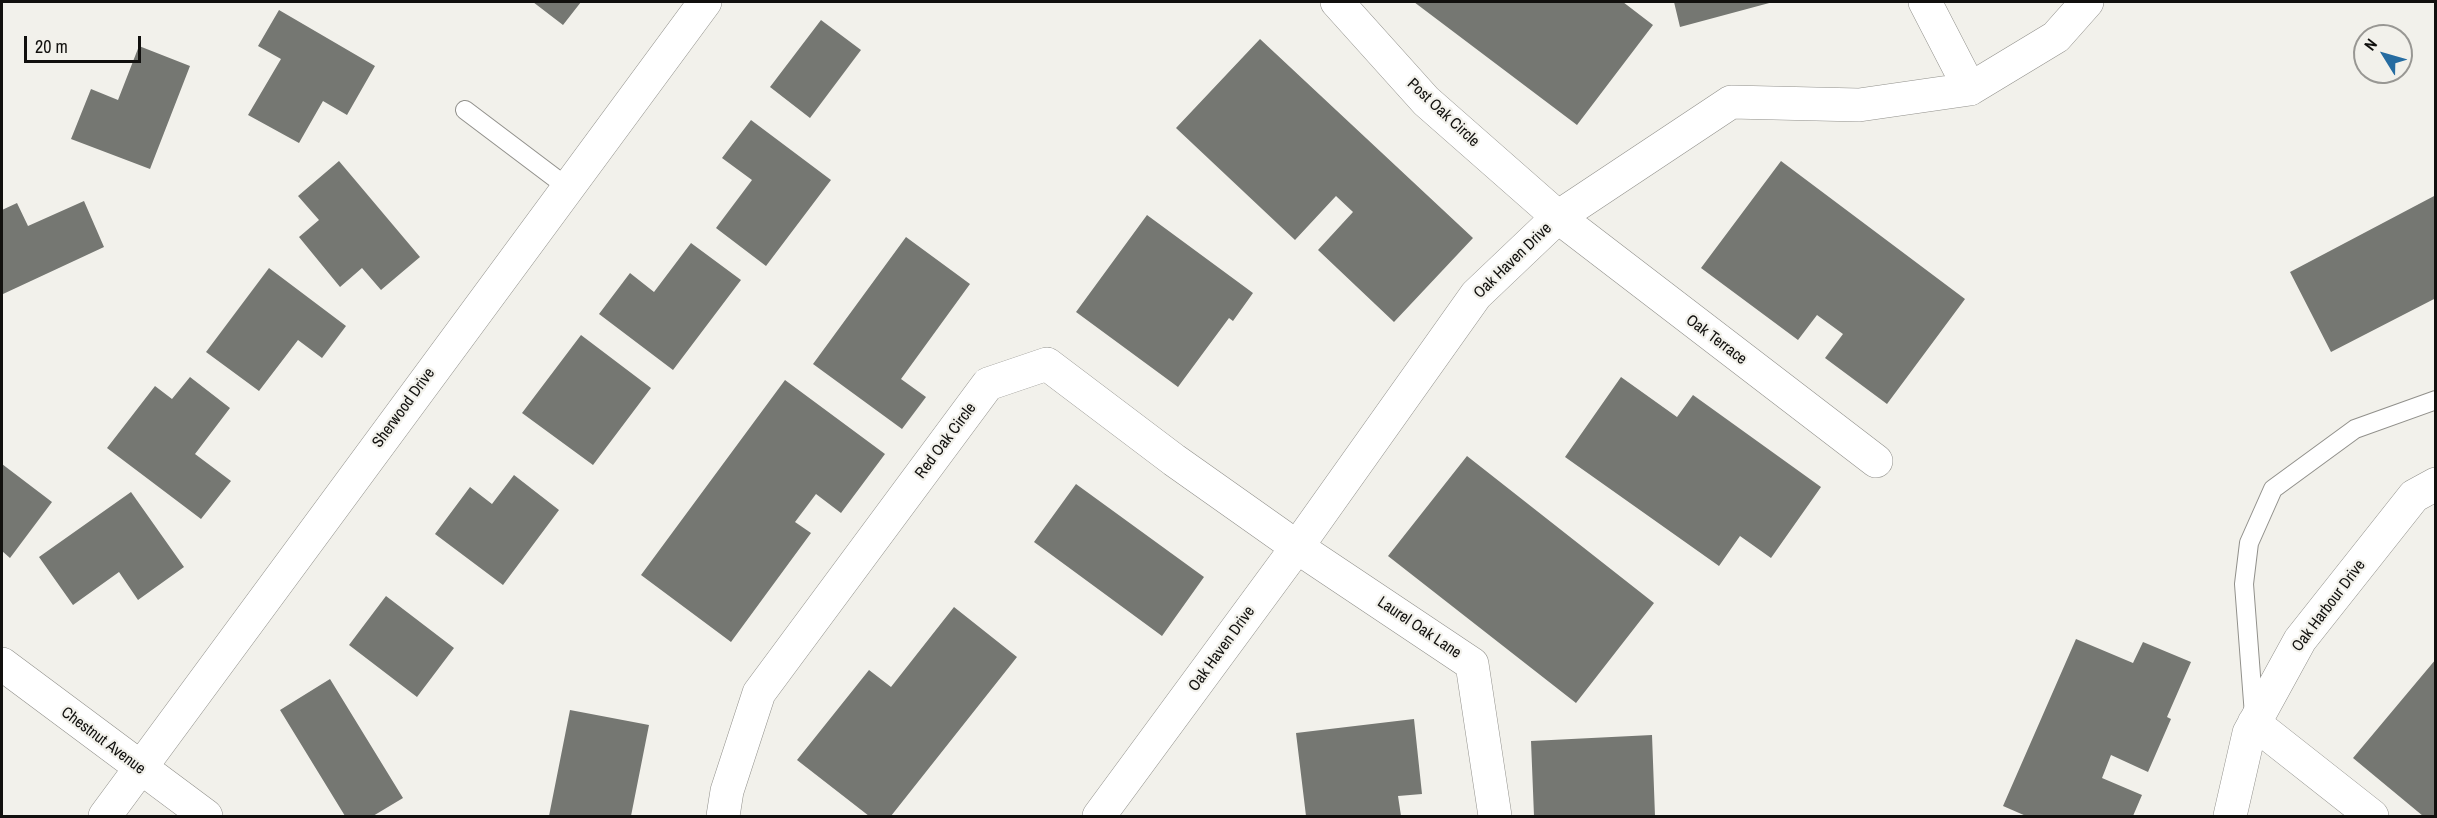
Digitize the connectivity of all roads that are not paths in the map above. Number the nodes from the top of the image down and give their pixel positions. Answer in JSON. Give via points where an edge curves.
{"nodes":[{"id":1,"x":705,"y":2,"type":"edge"},
{"id":2,"x":1337,"y":2,"type":"edge"},
{"id":3,"x":1925,"y":2,"type":"edge"},
{"id":4,"x":2086,"y":2,"type":"edge"},
{"id":5,"x":1970,"y":89,"type":"junction"},
{"id":6,"x":465,"y":110,"type":"dead end"},
{"id":7,"x":567,"y":187,"type":"junction"},
{"id":8,"x":1558,"y":217,"type":"junction"},
{"id":9,"x":2436,"y":400,"type":"edge"},
{"id":10,"x":1876,"y":461,"type":"dead end"},
{"id":11,"x":2436,"y":484,"type":"edge"},
{"id":12,"x":1297,"y":547,"type":"junction"},
{"id":13,"x":2,"y":664,"type":"edge"},
{"id":14,"x":2254,"y":723,"type":"junction"},
{"id":15,"x":140,"y":768,"type":"junction"},
{"id":16,"x":105,"y":816,"type":"edge"},
{"id":17,"x":206,"y":816,"type":"edge"},
{"id":18,"x":723,"y":816,"type":"edge"},
{"id":19,"x":1099,"y":816,"type":"edge"},
{"id":20,"x":1495,"y":816,"type":"edge"},
{"id":21,"x":2230,"y":816,"type":"edge"},
{"id":22,"x":2372,"y":816,"type":"edge"}],
"edges":[{"from":1,"to":7,"type":"street","name":"Sherwood Drive"},
{"from":2,"to":8,"type":"street","name":"Post Oak Circle","via":[[1426,101]]},
{"from":3,"to":5,"type":"street"},
{"from":4,"to":5,"type":"street","name":"Oak Haven Drive","via":[[2056,37]]},
{"from":5,"to":8,"type":"street","name":"Oak Haven Drive","via":[[1859,105],[1731,102]]},
{"from":6,"to":7,"type":"lane"},
{"from":7,"to":15,"type":"street","name":"Sherwood Drive"},
{"from":8,"to":10,"type":"street","name":"Oak Terrace"},
{"from":8,"to":12,"type":"street","name":"Oak Haven Drive","via":[[1476,295]]},
{"from":9,"to":14,"type":"lane","via":[[2355,429],[2273,489],[2249,543],[2244,584]]},
{"from":11,"to":14,"type":"street","name":"Oak Harbour Drive","via":[[2414,496],[2300,640]]},
{"from":12,"to":18,"type":"street","name":"Red Oak Circle","via":[[1047,364],[988,384],[759,693],[727,791]]},
{"from":12,"to":19,"type":"street","name":"Oak Haven Drive"},
{"from":12,"to":20,"type":"street","name":"Laurel Oak Lane","via":[[1472,664]]},
{"from":13,"to":15,"type":"street","name":"Chestnut Avenue"},
{"from":14,"to":21,"type":"street","name":"Oak Harbour Drive"},
{"from":14,"to":22,"type":"street"},
{"from":15,"to":16,"type":"street","name":"Sherwood Drive"},
{"from":15,"to":17,"type":"street","name":"Chestnut Avenue"}]}
